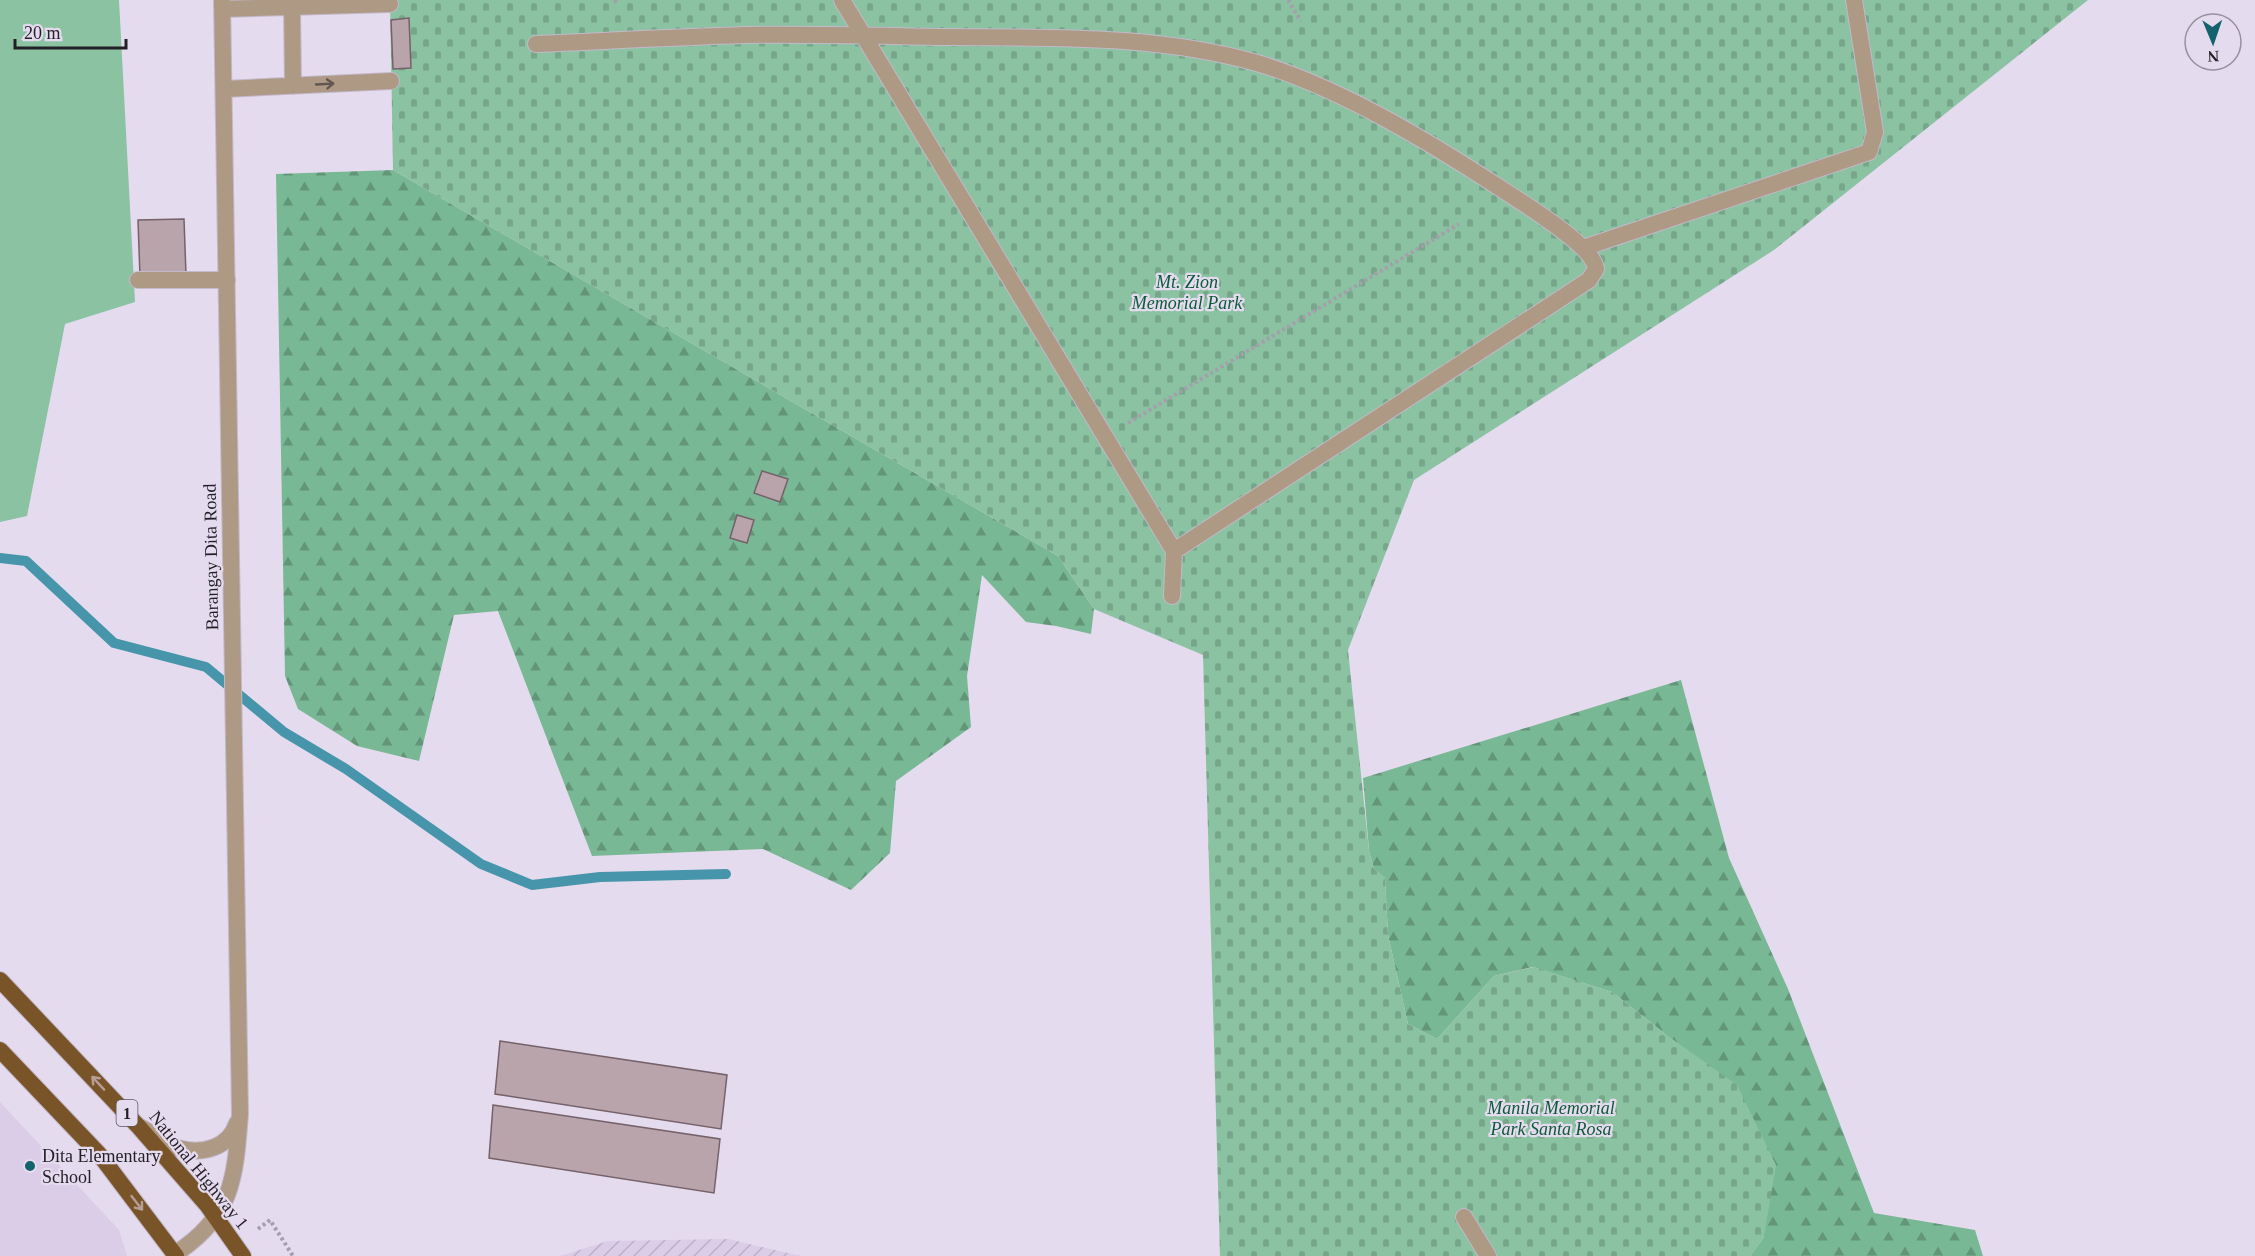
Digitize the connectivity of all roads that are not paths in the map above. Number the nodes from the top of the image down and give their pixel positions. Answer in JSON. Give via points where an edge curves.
{"nodes":[{"id":1,"x":842,"y":0,"type":"edge"},
{"id":2,"x":1854,"y":0,"type":"edge"},
{"id":3,"x":223,"y":4,"type":"edge"},
{"id":4,"x":390,"y":4,"type":"dead end"},
{"id":5,"x":292,"y":7,"type":"junction"},
{"id":6,"x":864,"y":36,"type":"junction"},
{"id":7,"x":536,"y":44,"type":"dead end"},
{"id":8,"x":391,"y":81,"type":"dead end"},
{"id":9,"x":293,"y":86,"type":"junction"},
{"id":10,"x":224,"y":89,"type":"junction"},
{"id":11,"x":1583,"y":248,"type":"junction"},
{"id":12,"x":138,"y":280,"type":"dead end"},
{"id":13,"x":227,"y":280,"type":"junction"},
{"id":14,"x":1174,"y":551,"type":"junction"},
{"id":15,"x":1172,"y":597,"type":"dead end"},
{"id":16,"x":0,"y":980,"type":"edge"},
{"id":17,"x":0,"y":1050,"type":"edge"},
{"id":18,"x":240,"y":1114,"type":"junction"},
{"id":19,"x":138,"y":1126,"type":"junction"},
{"id":20,"x":1464,"y":1217,"type":"dead end"},
{"id":21,"x":216,"y":1219,"type":"junction"},
{"id":22,"x":239,"y":1251,"type":"edge"},
{"id":23,"x":175,"y":1255,"type":"edge"},
{"id":24,"x":1488,"y":1256,"type":"edge"}],
"edges":[{"from":1,"to":6,"type":"street"},
{"from":2,"to":11,"type":"street","via":[[1875,132],[1869,152]]},
{"from":3,"to":5,"type":"street"},
{"from":3,"to":10,"type":"street","name":"Barangay Dita Road"},
{"from":4,"to":5,"type":"street"},
{"from":5,"to":9,"type":"street"},
{"from":6,"to":7,"type":"street","via":[[747,35]]},
{"from":6,"to":11,"type":"street","via":[[1097,38],[1170,44],[1258,63],[1304,80],[1447,154]]},
{"from":6,"to":14,"type":"street"},
{"from":9,"to":8,"type":"street","one_way":true},
{"from":9,"to":10,"type":"street"},
{"from":10,"to":13,"type":"street","name":"Barangay Dita Road"},
{"from":11,"to":14,"type":"street","via":[[1596,262],[1589,280]]},
{"from":12,"to":13,"type":"street"},
{"from":13,"to":18,"type":"street","name":"Barangay Dita Road"},
{"from":14,"to":15,"type":"street"},
{"from":19,"to":16,"type":"highway","name":"National Highway 1","number":"1","one_way":true},
{"from":17,"to":23,"type":"highway","one_way":true,"via":[[99,1154]]},
{"from":18,"to":19,"type":"street","name":"Barangay Dita Road","via":[[226,1143],[205,1149],[177,1148]]},
{"from":18,"to":21,"type":"street","name":"Barangay Dita Road","via":[[236,1171]]},
{"from":19,"to":21,"type":"highway","name":"National Highway 1","number":"1"},
{"from":20,"to":24,"type":"street"},
{"from":21,"to":22,"type":"highway","name":"National Highway 1","number":"1"},
{"from":21,"to":23,"type":"street","name":"Barangay Dita Road","via":[[200,1238]]}]}
